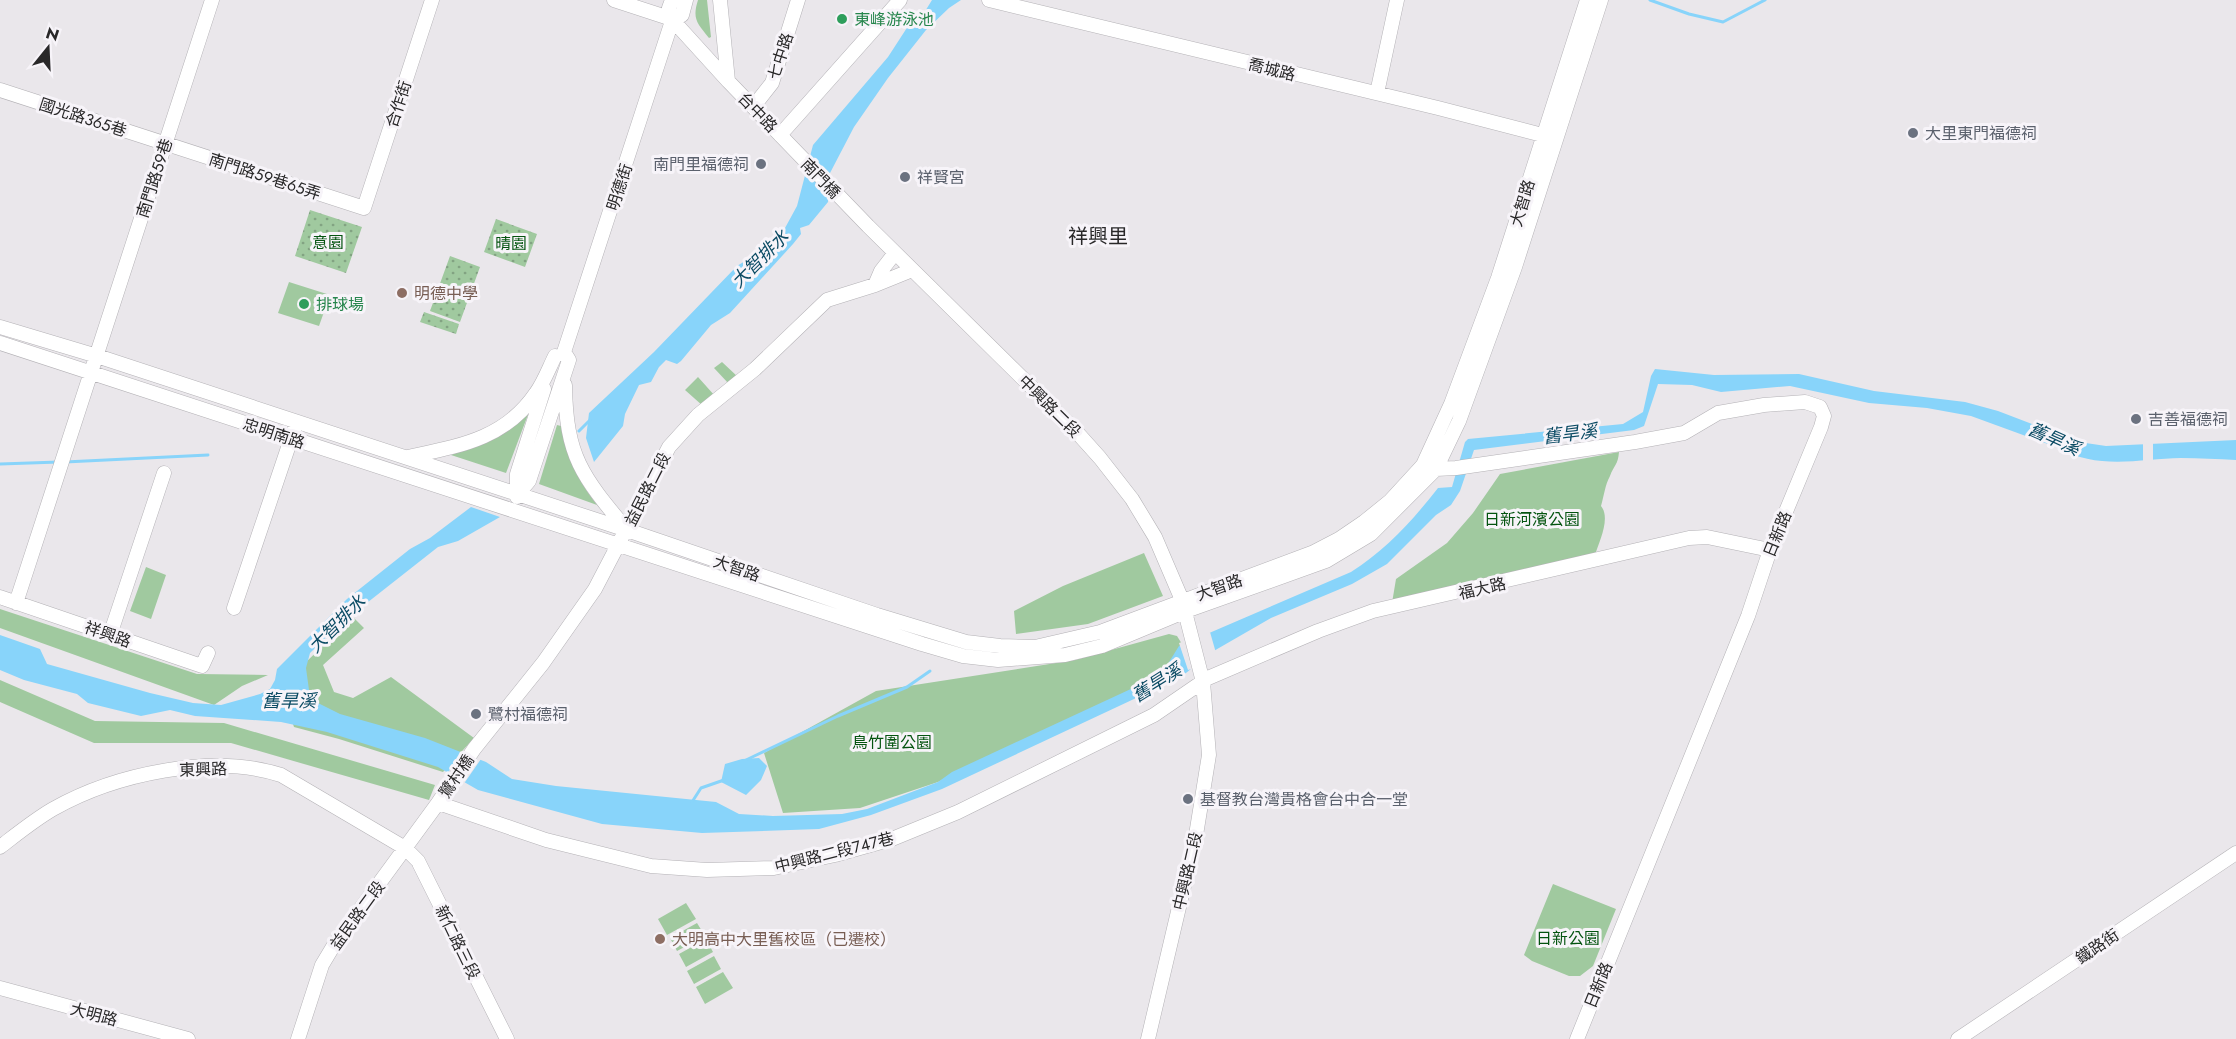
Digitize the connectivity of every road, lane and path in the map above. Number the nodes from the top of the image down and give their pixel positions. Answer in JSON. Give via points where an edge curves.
{"nodes":[{"id":1,"x":212,"y":0,"type":"edge"},
{"id":2,"x":432,"y":0,"type":"edge"},
{"id":3,"x":614,"y":0,"type":"edge"},
{"id":4,"x":672,"y":0,"type":"edge"},
{"id":5,"x":687,"y":0,"type":"edge"},
{"id":6,"x":720,"y":0,"type":"edge"},
{"id":7,"x":798,"y":0,"type":"edge"},
{"id":8,"x":900,"y":0,"type":"edge"},
{"id":9,"x":989,"y":0,"type":"edge"},
{"id":10,"x":1397,"y":0,"type":"edge"},
{"id":11,"x":1587,"y":0,"type":"edge"},
{"id":12,"x":1601,"y":0,"type":"edge"},
{"id":13,"x":672,"y":21,"type":"junction"},
{"id":14,"x":728,"y":81,"type":"junction"},
{"id":15,"x":0,"y":90,"type":"edge"},
{"id":16,"x":1377,"y":93,"type":"junction"},
{"id":17,"x":753,"y":107,"type":"junction"},
{"id":18,"x":1549,"y":137,"type":"junction"},
{"id":19,"x":784,"y":139,"type":"junction"},
{"id":20,"x":166,"y":143,"type":"junction"},
{"id":21,"x":364,"y":208,"type":"joint"},
{"id":22,"x":855,"y":213,"type":"joint"},
{"id":23,"x":895,"y":253,"type":"junction"},
{"id":24,"x":912,"y":270,"type":"junction"},
{"id":25,"x":874,"y":285,"type":"junction"},
{"id":26,"x":0,"y":327,"type":"edge"},
{"id":27,"x":0,"y":343,"type":"edge"},
{"id":28,"x":560,"y":354,"type":"junction"},
{"id":29,"x":97,"y":356,"type":"junction"},
{"id":30,"x":91,"y":373,"type":"junction"},
{"id":31,"x":565,"y":373,"type":"junction"},
{"id":32,"x":296,"y":423,"type":"junction"},
{"id":33,"x":291,"y":439,"type":"junction"},
{"id":34,"x":406,"y":458,"type":"junction"},
{"id":35,"x":1429,"y":467,"type":"junction"},
{"id":36,"x":164,"y":473,"type":"dead end"},
{"id":37,"x":518,"y":494,"type":"junction"},
{"id":38,"x":513,"y":510,"type":"junction"},
{"id":39,"x":548,"y":521,"type":"joint"},
{"id":40,"x":627,"y":530,"type":"junction"},
{"id":41,"x":618,"y":546,"type":"junction"},
{"id":42,"x":1770,"y":550,"type":"junction"},
{"id":43,"x":0,"y":597,"type":"edge"},
{"id":44,"x":16,"y":603,"type":"junction"},
{"id":45,"x":1184,"y":606,"type":"junction"},
{"id":46,"x":234,"y":608,"type":"dead end"},
{"id":47,"x":110,"y":634,"type":"junction"},
{"id":48,"x":208,"y":653,"type":"dead end"},
{"id":49,"x":1203,"y":682,"type":"junction"},
{"id":50,"x":474,"y":749,"type":"joint"},
{"id":51,"x":438,"y":803,"type":"junction"},
{"id":52,"x":0,"y":847,"type":"edge"},
{"id":53,"x":405,"y":848,"type":"junction"},
{"id":54,"x":2236,"y":853,"type":"edge"},
{"id":55,"x":0,"y":988,"type":"edge"},
{"id":56,"x":188,"y":1039,"type":"edge"},
{"id":57,"x":298,"y":1039,"type":"edge"},
{"id":58,"x":507,"y":1039,"type":"edge"},
{"id":59,"x":1148,"y":1039,"type":"edge"},
{"id":60,"x":1577,"y":1039,"type":"edge"},
{"id":61,"x":1958,"y":1039,"type":"edge"}],
"edges":[{"from":1,"to":20,"type":"street","name":"南門路59巷"},
{"from":2,"to":21,"type":"street","name":"合作街"},
{"from":3,"to":13,"type":"street"},
{"from":4,"to":13,"type":"street"},
{"from":5,"to":13,"type":"street","via":[[682,15]]},
{"from":6,"to":14,"type":"street","name":"台中路"},
{"from":7,"to":17,"type":"street","name":"七中路","via":[[772,83]]},
{"from":8,"to":19,"type":"street"},
{"from":9,"to":16,"type":"street","name":"喬城路"},
{"from":10,"to":16,"type":"street"},
{"from":11,"to":18,"type":"street","name":"大智路"},
{"from":12,"to":18,"type":"street","name":"大智路"},
{"from":13,"to":14,"type":"street","name":"台中路"},
{"from":13,"to":28,"type":"street","name":"明德街"},
{"from":14,"to":17,"type":"street","name":"台中路"},
{"from":15,"to":20,"type":"street","name":"國光路365巷"},
{"from":16,"to":18,"type":"street","name":"喬城路"},
{"from":17,"to":19,"type":"street","name":"台中路"},
{"from":18,"to":35,"type":"street","name":"大智路"},
{"from":19,"to":22,"type":"street","name":"南門橋"},
{"from":20,"to":21,"type":"street","name":"南門路59巷65弄"},
{"from":20,"to":29,"type":"street","name":"南門路59巷"},
{"from":22,"to":23,"type":"street","name":"中興路二段"},
{"from":23,"to":24,"type":"street","name":"中興路二段"},
{"from":23,"to":25,"type":"street"},
{"from":24,"to":25,"type":"street","name":"益民路二段"},
{"from":24,"to":45,"type":"street","name":"中興路二段","via":[[1100,458],[1155,537]]},
{"from":25,"to":40,"type":"street","name":"益民路二段","via":[[827,300],[755,369],[698,414],[669,447]]},
{"from":26,"to":29,"type":"street","name":"忠明南路"},
{"from":27,"to":30,"type":"street","name":"忠明南路"},
{"from":28,"to":31,"type":"street","name":"明德街","via":[[569,360]]},
{"from":28,"to":34,"type":"street","via":[[538,391],[510,422],[475,441]]},
{"from":28,"to":37,"type":"street","name":"明德街","via":[[517,474]]},
{"from":29,"to":30,"type":"street","name":"南門路59巷"},
{"from":29,"to":32,"type":"street","name":"忠明南路"},
{"from":30,"to":33,"type":"street","name":"忠明南路"},
{"from":30,"to":44,"type":"street","name":"南門路59巷"},
{"from":31,"to":37,"type":"street","name":"明德街","via":[[530,481]]},
{"from":31,"to":40,"type":"street","via":[[567,426],[578,462]]},
{"from":32,"to":33,"type":"street"},
{"from":32,"to":34,"type":"street","name":"忠明南路"},
{"from":33,"to":38,"type":"street","name":"忠明南路"},
{"from":33,"to":46,"type":"street"},
{"from":34,"to":37,"type":"street","name":"忠明南路"},
{"from":35,"to":42,"type":"street","name":"日新路","via":[[1456,468],[1635,442],[1684,433],[1718,413],[1792,402],[1814,404],[1824,416],[1821,427]]},
{"from":35,"to":45,"type":"street","name":"大智路","via":[[1339,539]]},
{"from":36,"to":47,"type":"street"},
{"from":37,"to":38,"type":"street","name":"明德街"},
{"from":37,"to":40,"type":"street","name":"大智路"},
{"from":38,"to":39,"type":"street","name":"忠明南路"},
{"from":39,"to":41,"type":"street","name":"大智路"},
{"from":40,"to":41,"type":"street","name":"益民路二段"},
{"from":40,"to":45,"type":"street","name":"大智路","via":[[966,642],[1035,647]]},
{"from":41,"to":45,"type":"street","name":"大智路","via":[[910,641],[963,656],[998,660],[1065,655],[1102,646]]},
{"from":41,"to":50,"type":"street","name":"益民路二段","via":[[595,589],[543,663]]},
{"from":42,"to":49,"type":"street","name":"福大路","via":[[1707,537],[1689,538],[1373,611],[1261,654]]},
{"from":42,"to":60,"type":"street","name":"日新路","via":[[1748,616]]},
{"from":43,"to":44,"type":"street","name":"祥興路"},
{"from":44,"to":47,"type":"street","name":"祥興路"},
{"from":45,"to":49,"type":"street","name":"中興路二段"},
{"from":47,"to":48,"type":"street","name":"祥興路","via":[[202,666]]},
{"from":49,"to":51,"type":"street","name":"中興路二段747巷","via":[[1154,715],[958,813],[892,839],[774,868],[707,871],[651,866],[521,833]]},
{"from":49,"to":59,"type":"street","name":"中興路二段","via":[[1209,754],[1196,835]]},
{"from":50,"to":51,"type":"street","name":"鷺村橋"},
{"from":51,"to":53,"type":"street","name":"益民路二段"},
{"from":52,"to":53,"type":"street","name":"東興路","via":[[53,809],[132,776],[227,767],[281,775]]},
{"from":53,"to":57,"type":"street","name":"益民路二段","via":[[322,965]]},
{"from":53,"to":58,"type":"street","name":"新仁路三段","via":[[418,861]]},
{"from":54,"to":61,"type":"street","name":"鐵路街"},
{"from":55,"to":56,"type":"street","name":"大明路"}]}
